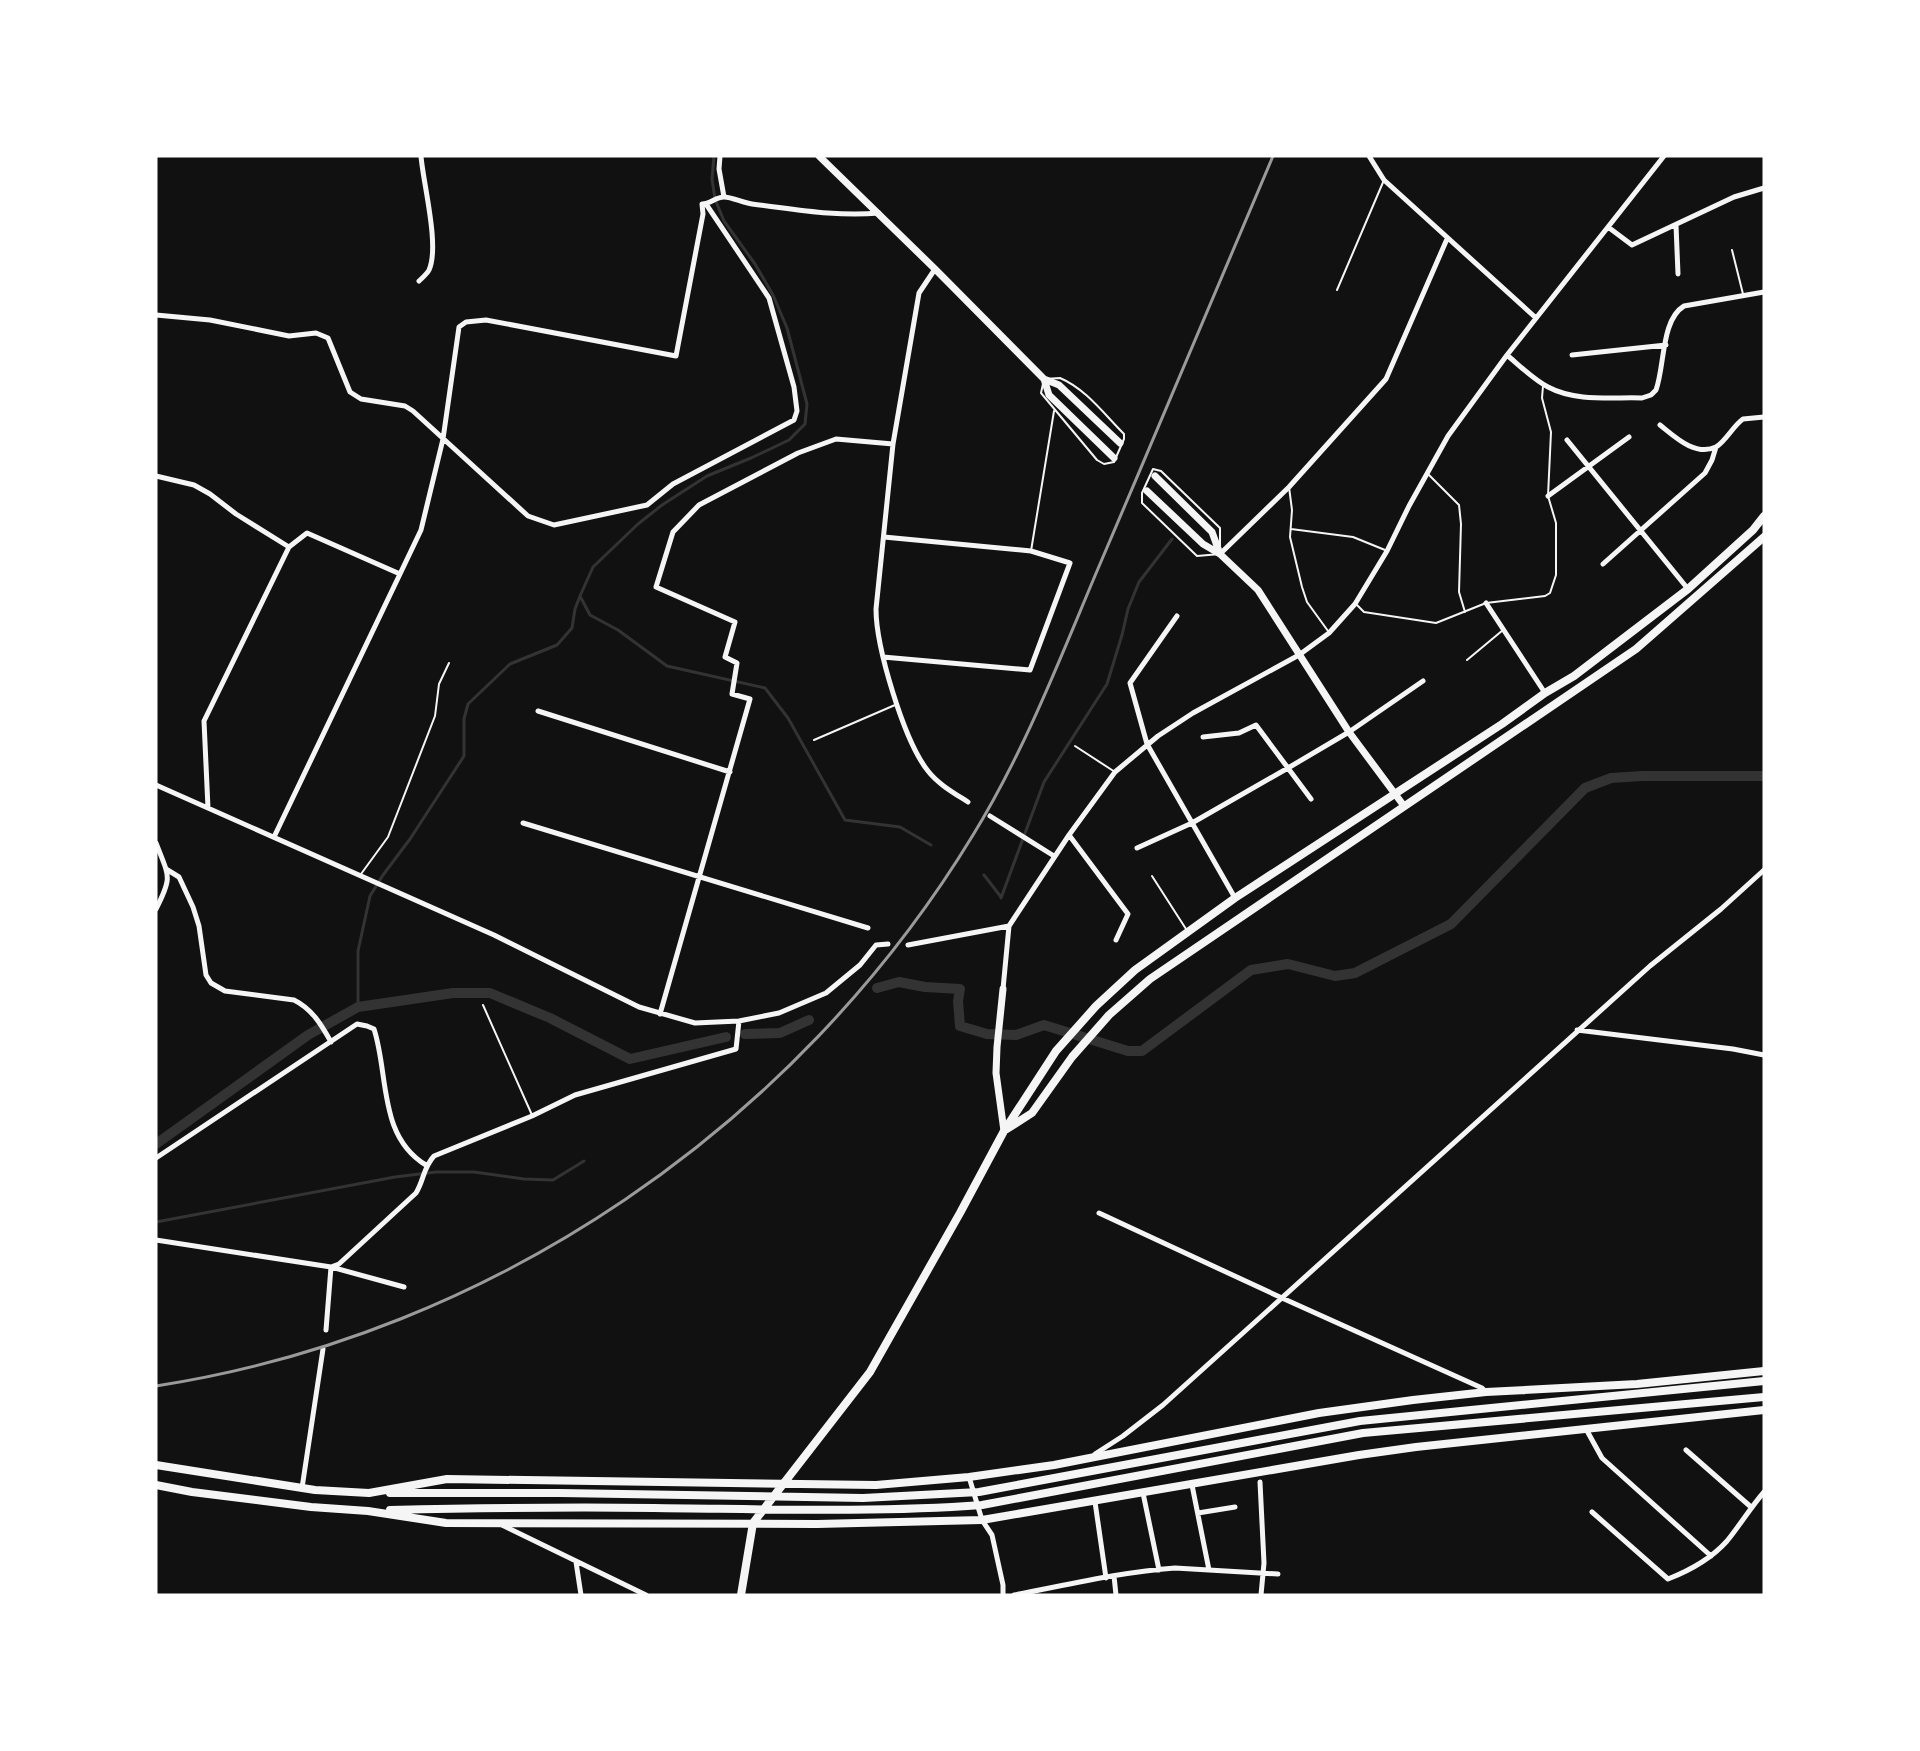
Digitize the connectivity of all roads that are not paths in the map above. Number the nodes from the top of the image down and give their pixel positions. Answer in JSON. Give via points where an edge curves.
{"nodes":[{"id":1,"x":421,"y":156,"type":"edge"},
{"id":2,"x":720,"y":156,"type":"edge"},
{"id":3,"x":819,"y":156,"type":"edge"},
{"id":4,"x":1370,"y":156,"type":"edge"},
{"id":5,"x":1664,"y":156,"type":"edge"},
{"id":6,"x":1384,"y":180,"type":"junction"},
{"id":7,"x":1764,"y":188,"type":"edge"},
{"id":8,"x":724,"y":197,"type":"junction"},
{"id":9,"x":706,"y":204,"type":"junction"},
{"id":10,"x":879,"y":213,"type":"junction"},
{"id":11,"x":1676,"y":225,"type":"junction"},
{"id":12,"x":1608,"y":227,"type":"junction"},
{"id":13,"x":1447,"y":239,"type":"junction"},
{"id":14,"x":1732,"y":250,"type":"dead end"},
{"id":15,"x":935,"y":269,"type":"junction"},
{"id":16,"x":1678,"y":274,"type":"dead end"},
{"id":17,"x":419,"y":281,"type":"dead end"},
{"id":18,"x":1337,"y":290,"type":"dead end"},
{"id":19,"x":1764,"y":292,"type":"edge"},
{"id":20,"x":1743,"y":296,"type":"junction"},
{"id":21,"x":156,"y":315,"type":"edge"},
{"id":22,"x":1536,"y":318,"type":"junction"},
{"id":23,"x":1666,"y":345,"type":"junction"},
{"id":24,"x":1507,"y":355,"type":"junction"},
{"id":25,"x":1572,"y":355,"type":"dead end"},
{"id":26,"x":1044,"y":379,"type":"junction"},
{"id":27,"x":1543,"y":383,"type":"junction"},
{"id":28,"x":1054,"y":410,"type":"junction"},
{"id":29,"x":1764,"y":417,"type":"edge"},
{"id":30,"x":1660,"y":424,"type":"dead end"},
{"id":31,"x":1629,"y":437,"type":"dead end"},
{"id":32,"x":443,"y":439,"type":"junction"},
{"id":33,"x":1567,"y":440,"type":"dead end"},
{"id":34,"x":1120,"y":442,"type":"dead end"},
{"id":35,"x":893,"y":444,"type":"junction"},
{"id":36,"x":1716,"y":447,"type":"junction"},
{"id":37,"x":1114,"y":458,"type":"dead end"},
{"id":38,"x":1588,"y":466,"type":"junction"},
{"id":39,"x":1428,"y":473,"type":"junction"},
{"id":40,"x":156,"y":476,"type":"edge"},
{"id":41,"x":1155,"y":476,"type":"dead end"},
{"id":42,"x":1289,"y":487,"type":"junction"},
{"id":43,"x":1147,"y":490,"type":"dead end"},
{"id":44,"x":1548,"y":496,"type":"junction"},
{"id":45,"x":1764,"y":516,"type":"edge"},
{"id":46,"x":1291,"y":529,"type":"junction"},
{"id":47,"x":1641,"y":531,"type":"junction"},
{"id":48,"x":884,"y":537,"type":"junction"},
{"id":49,"x":1764,"y":537,"type":"edge"},
{"id":50,"x":289,"y":547,"type":"junction"},
{"id":51,"x":1031,"y":551,"type":"junction"},
{"id":52,"x":1387,"y":551,"type":"junction"},
{"id":53,"x":1220,"y":554,"type":"junction"},
{"id":54,"x":1603,"y":564,"type":"dead end"},
{"id":55,"x":400,"y":574,"type":"junction"},
{"id":56,"x":1688,"y":589,"type":"junction"},
{"id":57,"x":1486,"y":603,"type":"junction"},
{"id":58,"x":1355,"y":604,"type":"junction"},
{"id":59,"x":1465,"y":612,"type":"junction"},
{"id":60,"x":1177,"y":616,"type":"dead end"},
{"id":61,"x":1503,"y":630,"type":"junction"},
{"id":62,"x":1329,"y":633,"type":"junction"},
{"id":63,"x":1299,"y":655,"type":"junction"},
{"id":64,"x":883,"y":657,"type":"junction"},
{"id":65,"x":1467,"y":660,"type":"dead end"},
{"id":66,"x":449,"y":663,"type":"dead end"},
{"id":67,"x":1423,"y":681,"type":"dead end"},
{"id":68,"x":1545,"y":693,"type":"junction"},
{"id":69,"x":898,"y":704,"type":"junction"},
{"id":70,"x":538,"y":711,"type":"dead end"},
{"id":71,"x":1349,"y":732,"type":"junction"},
{"id":72,"x":1203,"y":737,"type":"dead end"},
{"id":73,"x":814,"y":740,"type":"dead end"},
{"id":74,"x":1147,"y":744,"type":"junction"},
{"id":75,"x":1075,"y":746,"type":"dead end"},
{"id":76,"x":1288,"y":768,"type":"junction"},
{"id":77,"x":730,"y":772,"type":"junction"},
{"id":78,"x":1115,"y":772,"type":"junction"},
{"id":79,"x":156,"y":785,"type":"edge"},
{"id":80,"x":1395,"y":793,"type":"junction"},
{"id":81,"x":1311,"y":799,"type":"dead end"},
{"id":82,"x":968,"y":802,"type":"dead end"},
{"id":83,"x":1404,"y":806,"type":"junction"},
{"id":84,"x":208,"y":808,"type":"junction"},
{"id":85,"x":990,"y":816,"type":"dead end"},
{"id":86,"x":524,"y":823,"type":"dead end"},
{"id":87,"x":1192,"y":823,"type":"junction"},
{"id":88,"x":1069,"y":835,"type":"junction"},
{"id":89,"x":274,"y":837,"type":"junction"},
{"id":90,"x":156,"y":843,"type":"edge"},
{"id":91,"x":1137,"y":848,"type":"dead end"},
{"id":92,"x":1054,"y":856,"type":"junction"},
{"id":93,"x":166,"y":869,"type":"junction"},
{"id":94,"x":1764,"y":870,"type":"edge"},
{"id":95,"x":360,"y":876,"type":"junction"},
{"id":96,"x":1152,"y":876,"type":"dead end"},
{"id":97,"x":700,"y":877,"type":"junction"},
{"id":98,"x":1235,"y":898,"type":"junction"},
{"id":99,"x":156,"y":909,"type":"edge"},
{"id":100,"x":1009,"y":926,"type":"junction"},
{"id":101,"x":868,"y":928,"type":"dead end"},
{"id":102,"x":1188,"y":932,"type":"junction"},
{"id":103,"x":1116,"y":940,"type":"dead end"},
{"id":104,"x":888,"y":944,"type":"dead end"},
{"id":105,"x":908,"y":945,"type":"dead end"},
{"id":106,"x":1003,"y":989,"type":"joint"},
{"id":107,"x":483,"y":1005,"type":"dead end"},
{"id":108,"x":660,"y":1014,"type":"junction"},
{"id":109,"x":739,"y":1021,"type":"junction"},
{"id":110,"x":1577,"y":1030,"type":"junction"},
{"id":111,"x":329,"y":1039,"type":"junction"},
{"id":112,"x":1764,"y":1055,"type":"edge"},
{"id":113,"x":532,"y":1116,"type":"junction"},
{"id":114,"x":1004,"y":1131,"type":"junction"},
{"id":115,"x":156,"y":1158,"type":"edge"},
{"id":116,"x":425,"y":1168,"type":"junction"},
{"id":117,"x":1099,"y":1213,"type":"dead end"},
{"id":118,"x":156,"y":1240,"type":"edge"},
{"id":119,"x":331,"y":1267,"type":"junction"},
{"id":120,"x":404,"y":1287,"type":"dead end"},
{"id":121,"x":1282,"y":1298,"type":"junction"},
{"id":122,"x":326,"y":1330,"type":"dead end"},
{"id":123,"x":322,"y":1349,"type":"dead end"},
{"id":124,"x":1764,"y":1371,"type":"edge"},
{"id":125,"x":1764,"y":1382,"type":"edge"},
{"id":126,"x":1486,"y":1392,"type":"junction"},
{"id":127,"x":1764,"y":1398,"type":"edge"},
{"id":128,"x":1764,"y":1410,"type":"edge"},
{"id":129,"x":1586,"y":1429,"type":"junction"},
{"id":130,"x":1686,"y":1450,"type":"dead end"},
{"id":131,"x":1090,"y":1458,"type":"junction"},
{"id":132,"x":156,"y":1465,"type":"edge"},
{"id":133,"x":969,"y":1477,"type":"junction"},
{"id":134,"x":785,"y":1482,"type":"junction"},
{"id":135,"x":1260,"y":1482,"type":"dead end"},
{"id":136,"x":156,"y":1485,"type":"edge"},
{"id":137,"x":1192,"y":1485,"type":"junction"},
{"id":138,"x":302,"y":1488,"type":"junction"},
{"id":139,"x":1764,"y":1492,"type":"edge"},
{"id":140,"x":369,"y":1493,"type":"junction"},
{"id":141,"x":1143,"y":1493,"type":"junction"},
{"id":142,"x":1095,"y":1502,"type":"junction"},
{"id":143,"x":1235,"y":1507,"type":"dead end"},
{"id":144,"x":1751,"y":1507,"type":"junction"},
{"id":145,"x":368,"y":1511,"type":"junction"},
{"id":146,"x":1592,"y":1512,"type":"dead end"},
{"id":147,"x":1198,"y":1513,"type":"junction"},
{"id":148,"x":982,"y":1520,"type":"junction"},
{"id":149,"x":498,"y":1522,"type":"junction"},
{"id":150,"x":753,"y":1523,"type":"junction"},
{"id":151,"x":1711,"y":1556,"type":"junction"},
{"id":152,"x":576,"y":1562,"type":"junction"},
{"id":153,"x":1159,"y":1570,"type":"junction"},
{"id":154,"x":1209,"y":1570,"type":"junction"},
{"id":155,"x":1264,"y":1572,"type":"junction"},
{"id":156,"x":1278,"y":1574,"type":"dead end"},
{"id":157,"x":1114,"y":1576,"type":"junction"},
{"id":158,"x":1106,"y":1578,"type":"junction"},
{"id":159,"x":581,"y":1595,"type":"edge"},
{"id":160,"x":646,"y":1595,"type":"edge"},
{"id":161,"x":741,"y":1595,"type":"edge"},
{"id":162,"x":1003,"y":1595,"type":"edge"},
{"id":163,"x":1014,"y":1595,"type":"edge"},
{"id":164,"x":1116,"y":1595,"type":"edge"},
{"id":165,"x":1261,"y":1595,"type":"edge"}],
"edges":[{"from":1,"to":17,"type":"street","via":[[432,253],[429,270]]},
{"from":2,"to":8,"type":"street"},
{"from":3,"to":10,"type":"street"},
{"from":4,"to":6,"type":"street"},
{"from":5,"to":12,"type":"street"},
{"from":6,"to":13,"type":"street"},
{"from":6,"to":18,"type":"lane"},
{"from":7,"to":11,"type":"street","via":[[1734,197]]},
{"from":8,"to":9,"type":"street"},
{"from":8,"to":10,"type":"street","via":[[828,213]]},
{"from":9,"to":32,"type":"street","via":[[702,204],[676,356],[486,320],[466,322],[459,327]]},
{"from":9,"to":32,"type":"street","via":[[769,298],[794,387],[794,420],[673,484],[646,505],[554,525],[528,516]]},
{"from":10,"to":15,"type":"street"},
{"from":11,"to":12,"type":"street","via":[[1632,244]]},
{"from":11,"to":16,"type":"street"},
{"from":12,"to":22,"type":"street"},
{"from":13,"to":22,"type":"street"},
{"from":13,"to":42,"type":"street","via":[[1386,379]]},
{"from":14,"to":20,"type":"lane"},
{"from":15,"to":26,"type":"street"},
{"from":15,"to":35,"type":"street","via":[[919,293]]},
{"from":19,"to":20,"type":"street"},
{"from":20,"to":23,"type":"street","via":[[1684,306],[1670,321]]},
{"from":21,"to":32,"type":"street","via":[[210,320],[289,336],[316,333],[328,338],[350,392],[362,399],[405,406]]},
{"from":22,"to":24,"type":"street"},
{"from":23,"to":25,"type":"street"},
{"from":23,"to":27,"type":"street","via":[[1656,390],[1642,398],[1575,396]]},
{"from":24,"to":27,"type":"street"},
{"from":24,"to":39,"type":"street","via":[[1448,436]]},
{"from":26,"to":28,"type":"lane","via":[[1041,393]]},
{"from":26,"to":28,"type":"lane","via":[[1060,378],[1074,384],[1124,434],[1114,462],[1104,464],[1097,460]]},
{"from":26,"to":34,"type":"street","via":[[1059,385]]},
{"from":26,"to":37,"type":"street","via":[[1049,395]]},
{"from":27,"to":44,"type":"lane","via":[[1542,398],[1551,432]]},
{"from":28,"to":51,"type":"lane"},
{"from":29,"to":36,"type":"street","via":[[1743,419]]},
{"from":30,"to":36,"type":"street","via":[[1682,443],[1695,448]]},
{"from":31,"to":38,"type":"street"},
{"from":32,"to":55,"type":"street","via":[[422,530]]},
{"from":33,"to":38,"type":"street"},
{"from":35,"to":48,"type":"street"},
{"from":35,"to":77,"type":"street","via":[[836,440],[798,453],[699,505],[673,532],[656,587],[735,621],[725,657],[737,663],[732,694],[750,699]]},
{"from":36,"to":47,"type":"street","via":[[1705,473]]},
{"from":38,"to":44,"type":"street"},
{"from":38,"to":47,"type":"street"},
{"from":39,"to":52,"type":"street"},
{"from":39,"to":59,"type":"lane","via":[[1459,505],[1459,592]]},
{"from":40,"to":50,"type":"street","via":[[194,485]]},
{"from":41,"to":53,"type":"street","via":[[1212,532]]},
{"from":42,"to":46,"type":"lane"},
{"from":42,"to":53,"type":"street"},
{"from":43,"to":53,"type":"street","via":[[1203,544]]},
{"from":44,"to":57,"type":"lane","via":[[1556,523],[1556,574],[1550,593]]},
{"from":45,"to":56,"type":"main road"},
{"from":46,"to":52,"type":"lane","via":[[1353,537]]},
{"from":46,"to":62,"type":"lane","via":[[1307,602]]},
{"from":47,"to":54,"type":"street"},
{"from":47,"to":56,"type":"street"},
{"from":48,"to":51,"type":"street"},
{"from":48,"to":64,"type":"street","via":[[876,609]]},
{"from":49,"to":83,"type":"main road","via":[[1636,650]]},
{"from":50,"to":55,"type":"street","via":[[307,533]]},
{"from":50,"to":84,"type":"street","via":[[204,721]]},
{"from":51,"to":64,"type":"street","via":[[1070,563],[1030,670]]},
{"from":52,"to":58,"type":"street"},
{"from":53,"to":53,"type":"lane","via":[[1220,528],[1161,471],[1153,470],[1142,493],[1142,503],[1197,556]]},
{"from":53,"to":63,"type":"street","via":[[1258,590]]},
{"from":55,"to":89,"type":"street"},
{"from":56,"to":68,"type":"main road","via":[[1574,676]]},
{"from":57,"to":59,"type":"lane"},
{"from":57,"to":61,"type":"street"},
{"from":58,"to":59,"type":"lane","via":[[1364,612],[1436,623]]},
{"from":58,"to":62,"type":"street"},
{"from":60,"to":74,"type":"street","via":[[1130,683]]},
{"from":61,"to":65,"type":"lane"},
{"from":61,"to":68,"type":"street"},
{"from":62,"to":63,"type":"street"},
{"from":63,"to":71,"type":"street"},
{"from":63,"to":74,"type":"street","via":[[1193,713]]},
{"from":64,"to":69,"type":"street"},
{"from":66,"to":95,"type":"lane","via":[[439,684],[435,716],[388,837]]},
{"from":67,"to":71,"type":"street"},
{"from":68,"to":80,"type":"main road"},
{"from":69,"to":73,"type":"lane"},
{"from":69,"to":82,"type":"street","via":[[906,731],[927,770]]},
{"from":70,"to":77,"type":"street"},
{"from":71,"to":76,"type":"street"},
{"from":71,"to":80,"type":"street"},
{"from":72,"to":76,"type":"street","via":[[1239,733],[1256,725]]},
{"from":74,"to":78,"type":"street"},
{"from":74,"to":87,"type":"street"},
{"from":75,"to":78,"type":"lane"},
{"from":76,"to":81,"type":"street"},
{"from":76,"to":87,"type":"street"},
{"from":77,"to":97,"type":"street"},
{"from":78,"to":88,"type":"street"},
{"from":79,"to":84,"type":"street"},
{"from":80,"to":83,"type":"street"},
{"from":80,"to":98,"type":"main road"},
{"from":83,"to":114,"type":"main road","via":[[1150,979],[1109,1015],[1072,1057],[1032,1113]]},
{"from":84,"to":89,"type":"street"},
{"from":85,"to":92,"type":"street"},
{"from":86,"to":97,"type":"street"},
{"from":87,"to":91,"type":"street"},
{"from":87,"to":98,"type":"street"},
{"from":88,"to":92,"type":"street"},
{"from":88,"to":103,"type":"street","via":[[1128,914]]},
{"from":89,"to":95,"type":"street"},
{"from":90,"to":93,"type":"street"},
{"from":92,"to":100,"type":"street"},
{"from":93,"to":99,"type":"street","via":[[168,882]]},
{"from":93,"to":111,"type":"street","via":[[179,877],[193,907],[206,975],[216,988],[294,1000],[309,1008]]},
{"from":94,"to":110,"type":"street"},
{"from":95,"to":108,"type":"street"},
{"from":96,"to":102,"type":"lane"},
{"from":97,"to":101,"type":"street"},
{"from":97,"to":108,"type":"street"},
{"from":98,"to":102,"type":"main road"},
{"from":100,"to":105,"type":"street"},
{"from":100,"to":106,"type":"street"},
{"from":102,"to":114,"type":"main road","via":[[1135,970],[1096,1006],[1056,1051]]},
{"from":104,"to":109,"type":"street","via":[[876,945],[860,965],[826,993],[779,1013]]},
{"from":106,"to":114,"type":"street","via":[[996,1073]]},
{"from":107,"to":113,"type":"lane"},
{"from":108,"to":109,"type":"street","via":[[695,1023]]},
{"from":109,"to":113,"type":"street","via":[[736,1049],[575,1095]]},
{"from":110,"to":112,"type":"street"},
{"from":110,"to":121,"type":"street"},
{"from":111,"to":115,"type":"street"},
{"from":111,"to":116,"type":"street","via":[[357,1024],[374,1029],[387,1106],[401,1139]]},
{"from":113,"to":116,"type":"street","via":[[434,1156]]},
{"from":114,"to":134,"type":"main road","via":[[870,1371]]},
{"from":116,"to":119,"type":"street","via":[[416,1193]]},
{"from":117,"to":121,"type":"street"},
{"from":118,"to":119,"type":"street"},
{"from":119,"to":120,"type":"street"},
{"from":119,"to":122,"type":"street"},
{"from":121,"to":126,"type":"street"},
{"from":121,"to":131,"type":"street","via":[[1162,1405]]},
{"from":123,"to":138,"type":"street"},
{"from":124,"to":126,"type":"main road","via":[[1636,1384]]},
{"from":125,"to":140,"type":"main road","via":[[1360,1421],[979,1492],[863,1498]]},
{"from":126,"to":131,"type":"main road","via":[[1319,1413]]},
{"from":127,"to":145,"type":"main road","via":[[1363,1433],[982,1505],[860,1510],[559,1507]]},
{"from":128,"to":129,"type":"main road"},
{"from":129,"to":137,"type":"main road","via":[[1370,1453]]},
{"from":129,"to":151,"type":"street","via":[[1602,1458]]},
{"from":130,"to":144,"type":"street"},
{"from":131,"to":133,"type":"main road"},
{"from":132,"to":138,"type":"main road"},
{"from":133,"to":134,"type":"main road","via":[[876,1485]]},
{"from":133,"to":148,"type":"street"},
{"from":134,"to":140,"type":"main road","via":[[447,1479]]},
{"from":134,"to":150,"type":"main road"},
{"from":135,"to":155,"type":"street"},
{"from":136,"to":145,"type":"main road","via":[[311,1508]]},
{"from":137,"to":141,"type":"main road"},
{"from":137,"to":147,"type":"street"},
{"from":138,"to":140,"type":"main road"},
{"from":139,"to":144,"type":"street"},
{"from":141,"to":142,"type":"main road"},
{"from":141,"to":153,"type":"street"},
{"from":142,"to":148,"type":"main road"},
{"from":142,"to":158,"type":"street"},
{"from":143,"to":147,"type":"street"},
{"from":144,"to":151,"type":"street","via":[[1728,1540]]},
{"from":145,"to":149,"type":"main road","via":[[446,1524]]},
{"from":146,"to":151,"type":"street","via":[[1668,1579]]},
{"from":147,"to":154,"type":"street"},
{"from":148,"to":150,"type":"main road"},
{"from":148,"to":162,"type":"street","via":[[992,1535]]},
{"from":149,"to":150,"type":"main road"},
{"from":149,"to":152,"type":"street"},
{"from":150,"to":161,"type":"main road"},
{"from":152,"to":159,"type":"street"},
{"from":152,"to":160,"type":"street"},
{"from":153,"to":154,"type":"street"},
{"from":153,"to":157,"type":"street"},
{"from":154,"to":155,"type":"street"},
{"from":155,"to":156,"type":"street"},
{"from":155,"to":165,"type":"street"},
{"from":157,"to":158,"type":"street"},
{"from":157,"to":164,"type":"street"},
{"from":158,"to":163,"type":"street"}]}
